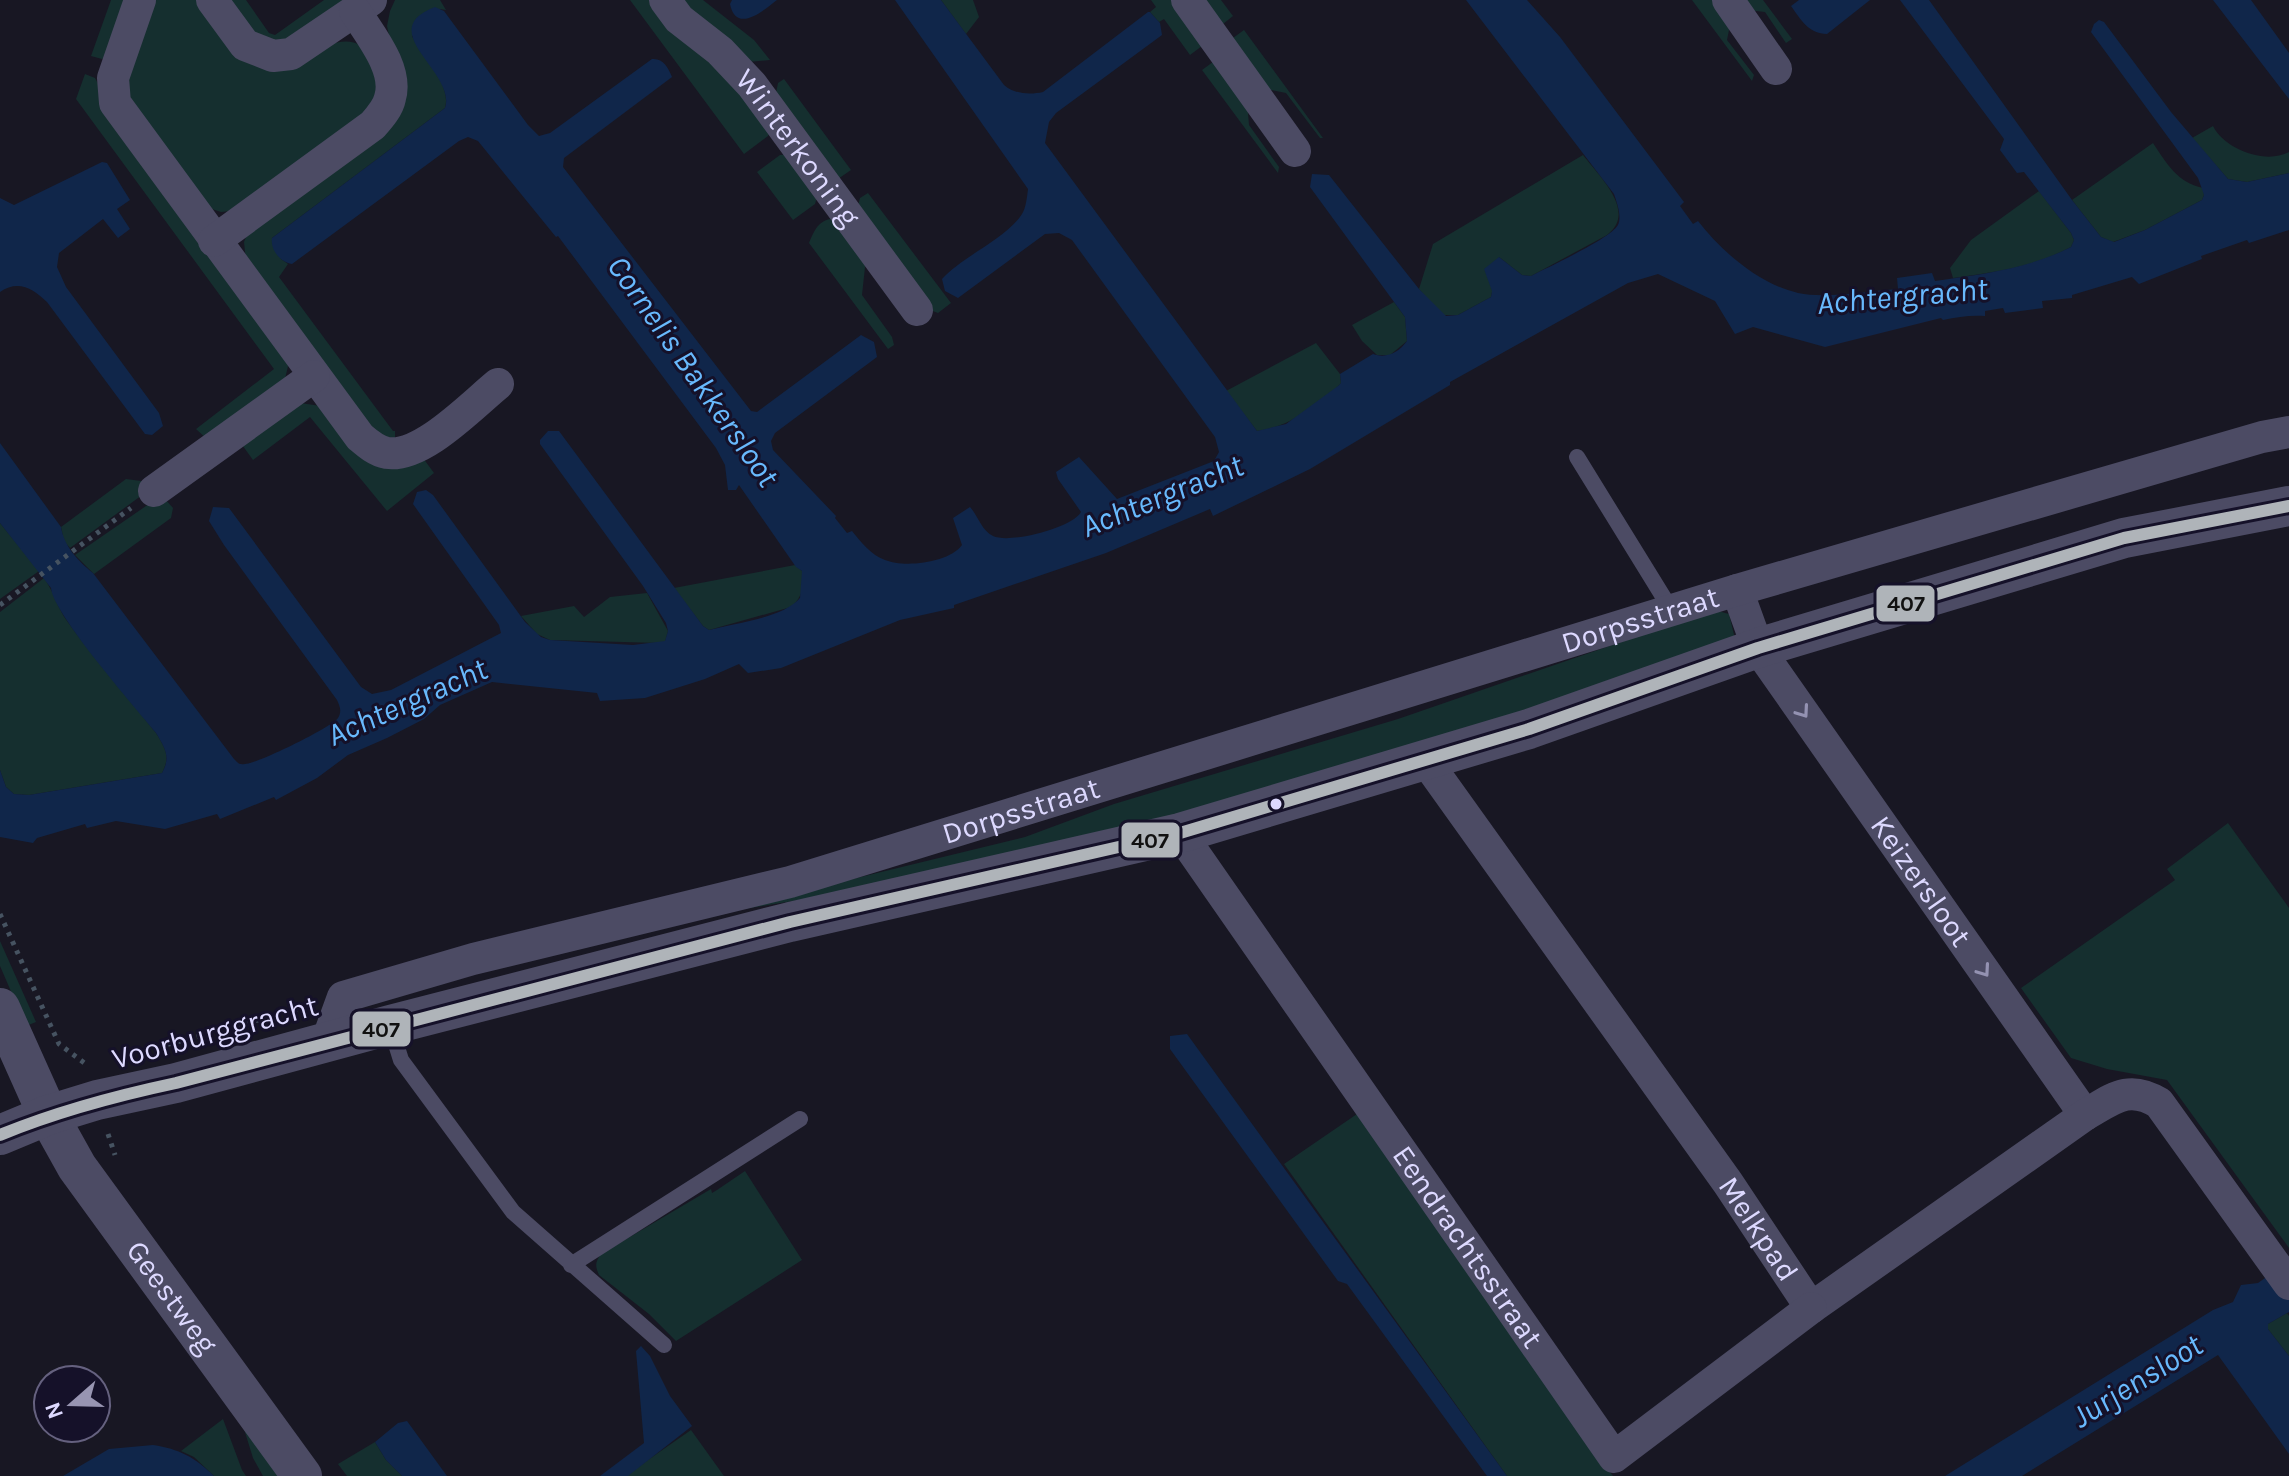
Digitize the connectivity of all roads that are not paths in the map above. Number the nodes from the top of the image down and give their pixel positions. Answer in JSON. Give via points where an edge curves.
{"nodes":[{"id":1,"x":140,"y":0,"type":"edge"},
{"id":2,"x":212,"y":0,"type":"edge"},
{"id":3,"x":665,"y":0,"type":"edge"},
{"id":4,"x":1187,"y":0,"type":"edge"},
{"id":5,"x":1728,"y":0,"type":"edge"},
{"id":6,"x":363,"y":6,"type":"edge"},
{"id":7,"x":1776,"y":69,"type":"dead end"},
{"id":8,"x":1295,"y":151,"type":"dead end"},
{"id":9,"x":214,"y":241,"type":"junction"},
{"id":10,"x":917,"y":310,"type":"dead end"},
{"id":11,"x":314,"y":376,"type":"junction"},
{"id":12,"x":498,"y":384,"type":"dead end"},
{"id":13,"x":2289,"y":432,"type":"edge"},
{"id":14,"x":1577,"y":457,"type":"dead end"},
{"id":15,"x":154,"y":491,"type":"road end"},
{"id":16,"x":2289,"y":506,"type":"edge"},
{"id":17,"x":1737,"y":590,"type":"junction"},
{"id":18,"x":1672,"y":611,"type":"junction"},
{"id":19,"x":1758,"y":648,"type":"junction"},
{"id":20,"x":1426,"y":761,"type":"junction"},
{"id":21,"x":1180,"y":833,"type":"junction"},
{"id":22,"x":0,"y":1008,"type":"edge"},
{"id":23,"x":390,"y":1025,"type":"junction"},
{"id":24,"x":327,"y":1041,"type":"junction"},
{"id":25,"x":48,"y":1115,"type":"junction"},
{"id":26,"x":2085,"y":1115,"type":"junction"},
{"id":27,"x":800,"y":1119,"type":"dead end"},
{"id":28,"x":0,"y":1135,"type":"edge"},
{"id":29,"x":571,"y":1265,"type":"junction"},
{"id":30,"x":2280,"y":1272,"type":"edge"},
{"id":31,"x":1811,"y":1308,"type":"junction"},
{"id":32,"x":664,"y":1345,"type":"dead end"},
{"id":33,"x":302,"y":1476,"type":"edge"}],
"edges":[{"from":1,"to":9,"type":"street","via":[[113,78],[115,103]]},
{"from":2,"to":6,"type":"street","via":[[245,45],[273,56],[291,54]]},
{"from":3,"to":10,"type":"street","name":"Winterkoning","via":[[752,85]]},
{"from":4,"to":8,"type":"street"},
{"from":5,"to":7,"type":"street"},
{"from":6,"to":9,"type":"street","via":[[391,81],[391,98],[383,113]]},
{"from":9,"to":11,"type":"street"},
{"from":11,"to":12,"type":"street","via":[[360,437],[386,453],[424,444]]},
{"from":11,"to":15,"type":"street"},
{"from":13,"to":17,"type":"street","name":"Dorpsstraat"},
{"from":14,"to":18,"type":"lane"},
{"from":16,"to":19,"type":"street","name":"Voorburggracht","via":[[2124,538]]},
{"from":17,"to":18,"type":"street","name":"Dorpsstraat"},
{"from":17,"to":19,"type":"street","name":"Dorpsstraat"},
{"from":18,"to":24,"type":"street","name":"Dorpsstraat","via":[[790,882],[473,959],[343,997]]},
{"from":19,"to":20,"type":"street","name":"Voorburggracht"},
{"from":19,"to":26,"type":"street","name":"Keizersloot","one_way":true},
{"from":20,"to":21,"type":"street","name":"Voorburggracht"},
{"from":20,"to":31,"type":"street","name":"Melkpad","via":[[1728,1183]]},
{"from":21,"to":23,"type":"street","name":"Voorburggracht","via":[[790,922]]},
{"from":21,"to":31,"type":"street","name":"Eendrachtsstraat","via":[[1614,1457]]},
{"from":22,"to":25,"type":"street","name":"Geestweg"},
{"from":23,"to":24,"type":"street","name":"Voorburggracht"},
{"from":23,"to":29,"type":"lane","via":[[401,1060],[513,1212]]},
{"from":24,"to":25,"type":"street","name":"Voorburggracht"},
{"from":25,"to":28,"type":"street","name":"Voorburggracht"},
{"from":25,"to":33,"type":"street","name":"Geestweg","via":[[99,1199]]},
{"from":26,"to":30,"type":"street","name":"Melkpad","via":[[2124,1094],[2146,1095],[2159,1103]]},
{"from":26,"to":31,"type":"street","name":"Melkpad"},
{"from":27,"to":29,"type":"lane"},
{"from":29,"to":32,"type":"lane"}]}
